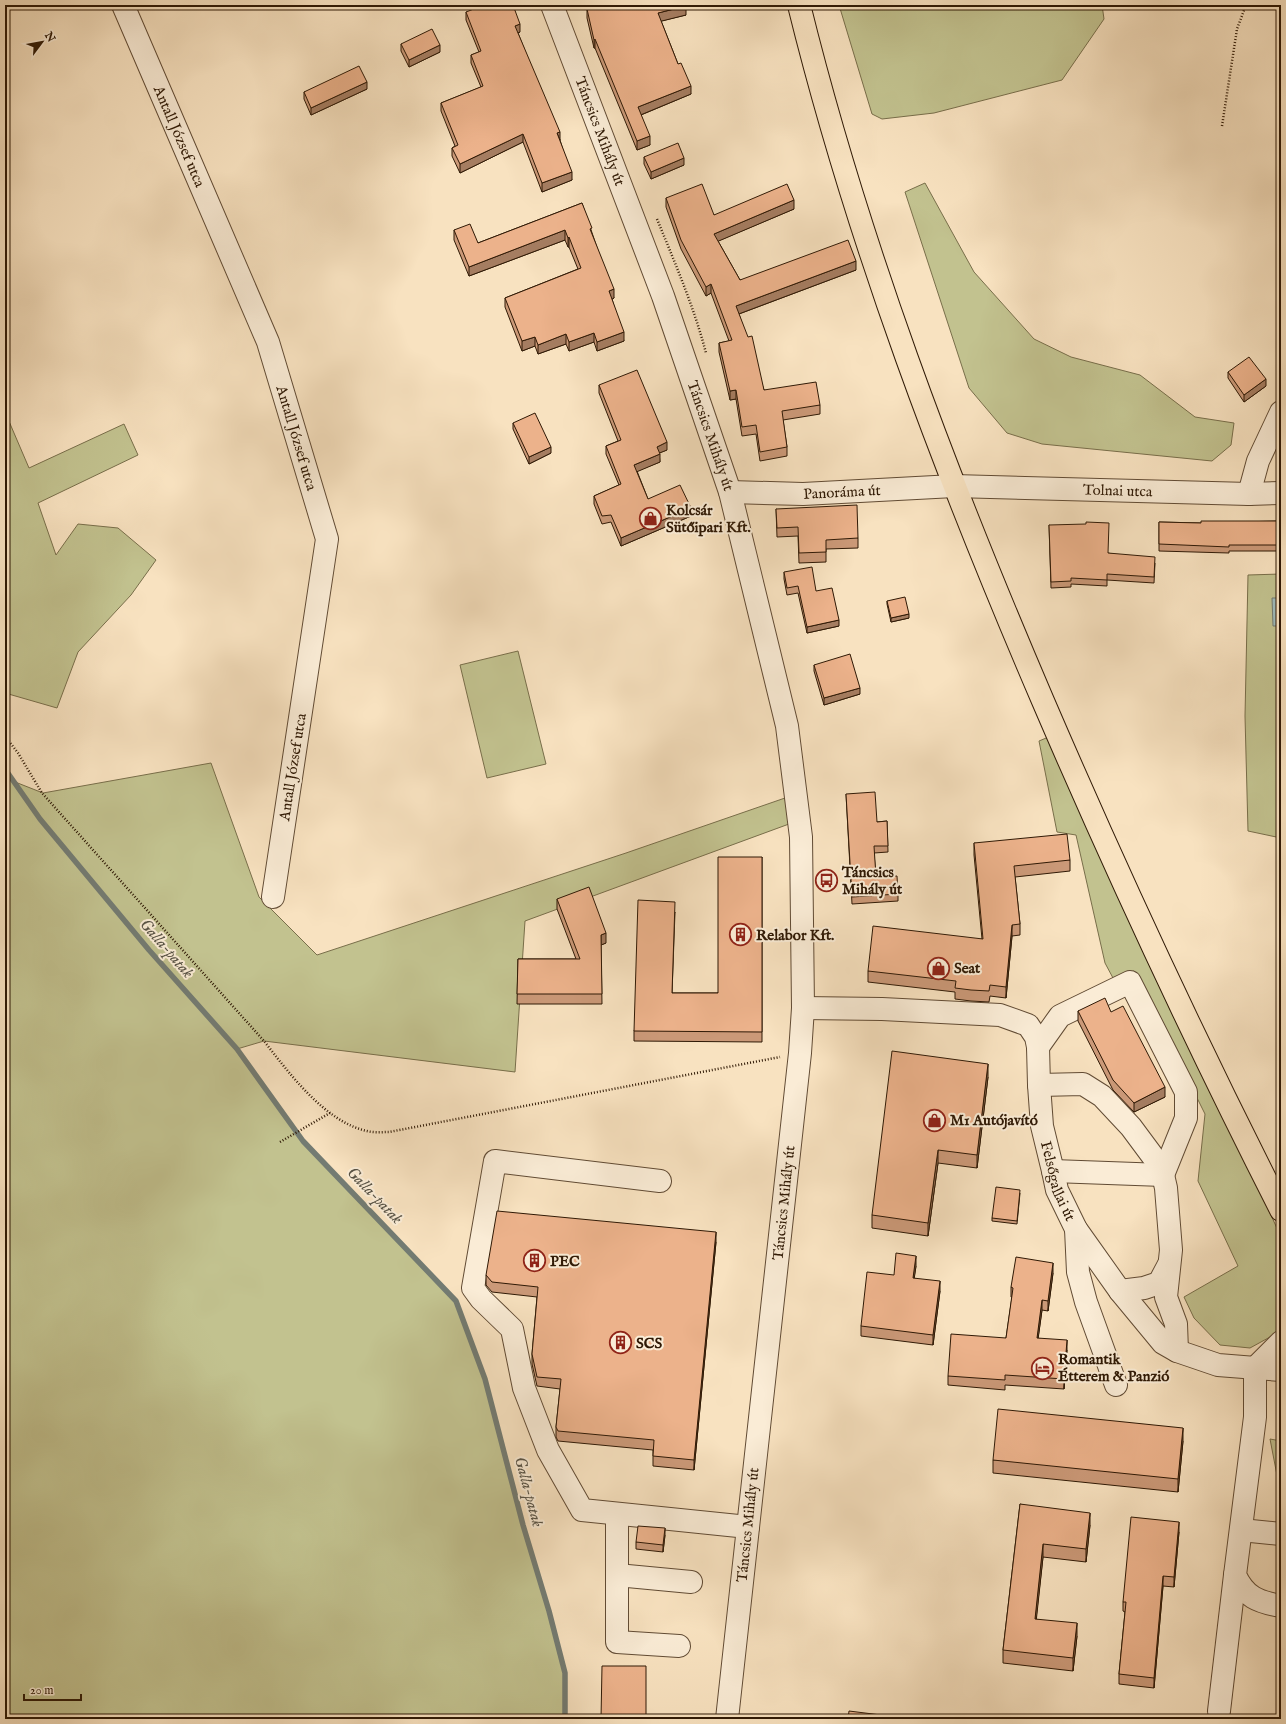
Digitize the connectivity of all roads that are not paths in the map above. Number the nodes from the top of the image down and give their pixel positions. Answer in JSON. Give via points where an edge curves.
{"nodes":[{"id":1,"x":123,"y":5,"type":"edge"},
{"id":2,"x":552,"y":5,"type":"edge"},
{"id":3,"x":799,"y":5,"type":"edge"},
{"id":4,"x":1281,"y":412,"type":"edge"},
{"id":5,"x":954,"y":486,"type":"junction"},
{"id":6,"x":730,"y":492,"type":"junction"},
{"id":7,"x":1281,"y":493,"type":"edge"},
{"id":8,"x":1249,"y":494,"type":"junction"},
{"id":9,"x":273,"y":897,"type":"dead end"},
{"id":10,"x":803,"y":1008,"type":"junction"},
{"id":11,"x":1038,"y":1047,"type":"junction"},
{"id":12,"x":1039,"y":1085,"type":"junction"},
{"id":13,"x":1054,"y":1171,"type":"junction"},
{"id":14,"x":1163,"y":1175,"type":"junction"},
{"id":15,"x":660,"y":1181,"type":"dead end"},
{"id":16,"x":1281,"y":1210,"type":"edge"},
{"id":17,"x":1076,"y":1229,"type":"junction"},
{"id":18,"x":1168,"y":1266,"type":"junction"},
{"id":19,"x":1120,"y":1291,"type":"junction"},
{"id":20,"x":1281,"y":1342,"type":"edge"},
{"id":21,"x":1177,"y":1351,"type":"junction"},
{"id":22,"x":1281,"y":1352,"type":"edge"},
{"id":23,"x":1255,"y":1368,"type":"junction"},
{"id":24,"x":1281,"y":1370,"type":"edge"},
{"id":25,"x":1281,"y":1382,"type":"edge"},
{"id":26,"x":1116,"y":1385,"type":"dead end"},
{"id":27,"x":617,"y":1514,"type":"junction"},
{"id":28,"x":748,"y":1527,"type":"junction"},
{"id":29,"x":1241,"y":1530,"type":"junction"},
{"id":30,"x":1281,"y":1534,"type":"edge"},
{"id":31,"x":617,"y":1575,"type":"junction"},
{"id":32,"x":1235,"y":1575,"type":"junction"},
{"id":33,"x":691,"y":1582,"type":"dead end"},
{"id":34,"x":1281,"y":1606,"type":"edge"},
{"id":35,"x":679,"y":1646,"type":"dead end"},
{"id":36,"x":1219,"y":1711,"type":"dead end"},
{"id":37,"x":727,"y":1719,"type":"edge"}],
"edges":[{"from":1,"to":9,"type":"street","name":"Antall József utca","via":[[268,342],[327,539]]},
{"from":2,"to":6,"type":"street","name":"Táncsics Mihály út","via":[[663,296]]},
{"from":3,"to":5,"type":"main road","via":[[842,160],[897,328]]},
{"from":4,"to":8,"type":"street","via":[[1258,461]]},
{"from":5,"to":6,"type":"street","name":"Panoráma út","via":[[803,494]]},
{"from":5,"to":8,"type":"street","name":"Tolnai utca"},
{"from":5,"to":16,"type":"main road","via":[[1081,792],[1219,1088]]},
{"from":6,"to":10,"type":"street","name":"Táncsics Mihály út","via":[[787,726],[801,837]]},
{"from":7,"to":8,"type":"street","name":"Tolnai utca"},
{"from":10,"to":11,"type":"street","name":"Felsőgallai út","via":[[1000,1015],[1028,1025],[1036,1037]]},
{"from":10,"to":28,"type":"street","name":"Táncsics Mihály út"},
{"from":11,"to":12,"type":"street","name":"Felsőgallai út"},
{"from":11,"to":14,"type":"street","via":[[1060,1016],[1130,982],[1186,1092],[1186,1118]]},
{"from":12,"to":13,"type":"street","name":"Felsőgallai út","via":[[1042,1126]]},
{"from":12,"to":14,"type":"street","via":[[1083,1084],[1102,1096],[1131,1127]]},
{"from":13,"to":14,"type":"street"},
{"from":13,"to":17,"type":"street","name":"Felsőgallai út","via":[[1057,1190]]},
{"from":14,"to":18,"type":"street","via":[[1170,1250]]},
{"from":15,"to":27,"type":"street","via":[[496,1161],[473,1288],[512,1330],[524,1388],[548,1450],[582,1510]]},
{"from":17,"to":19,"type":"street","name":"Felsőgallai út"},
{"from":17,"to":26,"type":"street","via":[[1078,1272]]},
{"from":18,"to":19,"type":"street","via":[[1159,1283]]},
{"from":18,"to":21,"type":"street","via":[[1166,1297],[1176,1324]]},
{"from":19,"to":21,"type":"street","name":"Felsőgallai út","via":[[1163,1343]]},
{"from":20,"to":23,"type":"street"},
{"from":21,"to":23,"type":"street","name":"Felsőgallai út","via":[[1218,1365]]},
{"from":22,"to":23,"type":"street"},
{"from":23,"to":24,"type":"street","name":"Felsőgallai út"},
{"from":23,"to":25,"type":"street"},
{"from":23,"to":29,"type":"street","via":[[1255,1417]]},
{"from":27,"to":28,"type":"street"},
{"from":27,"to":31,"type":"street"},
{"from":28,"to":37,"type":"street","name":"Táncsics Mihály út"},
{"from":29,"to":30,"type":"street"},
{"from":29,"to":32,"type":"street"},
{"from":31,"to":33,"type":"street"},
{"from":31,"to":35,"type":"street","via":[[617,1642]]},
{"from":32,"to":34,"type":"street","via":[[1241,1588],[1252,1596],[1263,1603]]},
{"from":32,"to":36,"type":"street"}]}
